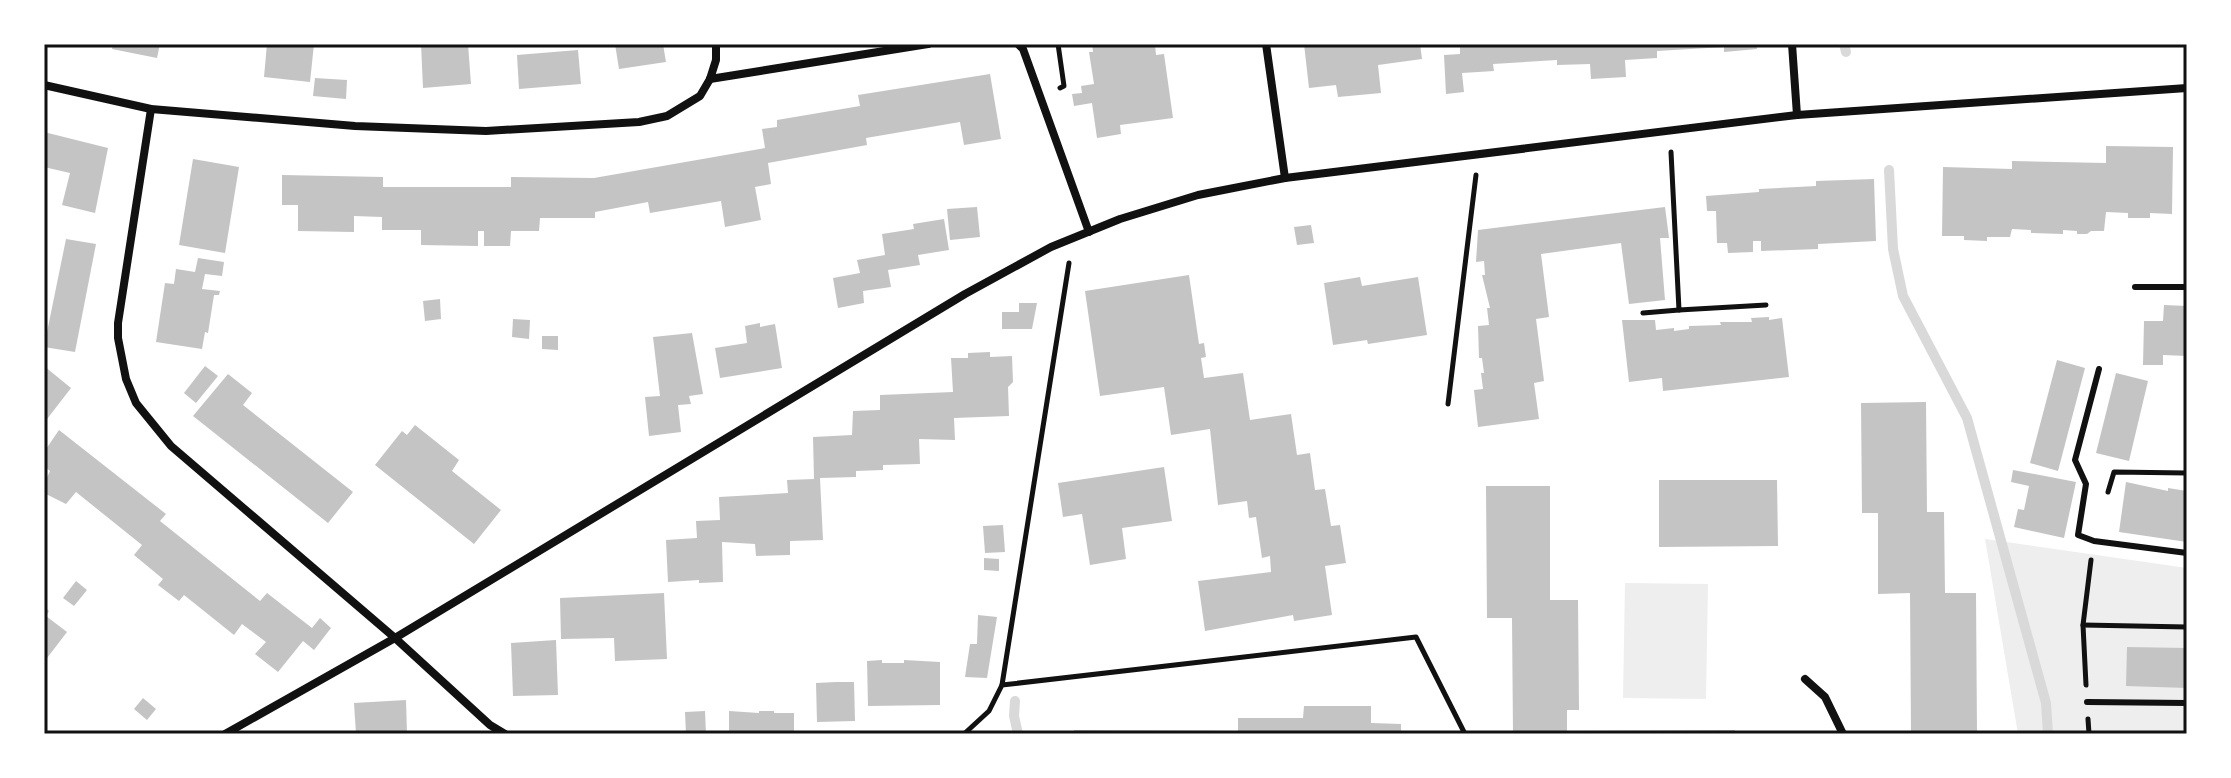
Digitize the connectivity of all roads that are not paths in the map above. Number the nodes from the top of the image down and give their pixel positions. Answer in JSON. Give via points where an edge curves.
{"nodes":[{"id":1,"x":716,"y":44,"type":"edge"},
{"id":2,"x":928,"y":44,"type":"edge"},
{"id":3,"x":1018,"y":44,"type":"edge"},
{"id":4,"x":1266,"y":44,"type":"edge"},
{"id":5,"x":1792,"y":44,"type":"edge"},
{"id":6,"x":710,"y":79,"type":"junction"},
{"id":7,"x":44,"y":85,"type":"edge"},
{"id":8,"x":2187,"y":88,"type":"edge"},
{"id":9,"x":151,"y":109,"type":"junction"},
{"id":10,"x":1797,"y":115,"type":"junction"},
{"id":11,"x":1285,"y":178,"type":"junction"},
{"id":12,"x":1089,"y":232,"type":"junction"},
{"id":13,"x":2135,"y":287,"type":"dead end"},
{"id":14,"x":2187,"y":287,"type":"edge"},
{"id":15,"x":2099,"y":369,"type":"dead end"},
{"id":16,"x":2187,"y":553,"type":"edge"},
{"id":17,"x":395,"y":638,"type":"junction"},
{"id":18,"x":1805,"y":679,"type":"dead end"},
{"id":19,"x":2087,"y":702,"type":"road end"},
{"id":20,"x":2187,"y":703,"type":"edge"},
{"id":21,"x":488,"y":730,"type":"edge"},
{"id":22,"x":226,"y":734,"type":"edge"},
{"id":23,"x":505,"y":734,"type":"edge"},
{"id":24,"x":1843,"y":734,"type":"edge"}],
"edges":[{"from":1,"to":6,"type":"street"},
{"from":2,"to":6,"type":"street"},
{"from":3,"to":12,"type":"street"},
{"from":4,"to":11,"type":"street"},
{"from":5,"to":10,"type":"street"},
{"from":6,"to":9,"type":"street","via":[[700,96],[667,116],[486,131]]},
{"from":7,"to":9,"type":"street"},
{"from":8,"to":10,"type":"street"},
{"from":9,"to":17,"type":"street","via":[[118,323],[120,357],[136,403],[171,446]]},
{"from":10,"to":11,"type":"street"},
{"from":11,"to":12,"type":"street","via":[[1198,195]]},
{"from":12,"to":17,"type":"street","via":[[965,294]]},
{"from":13,"to":14,"type":"lane"},
{"from":15,"to":16,"type":"lane","via":[[2075,460],[2086,484],[2078,535]]},
{"from":17,"to":21,"type":"street"},
{"from":17,"to":22,"type":"street"},
{"from":18,"to":24,"type":"street","via":[[1825,697]]},
{"from":19,"to":20,"type":"lane"},
{"from":21,"to":23,"type":"street"}]}
